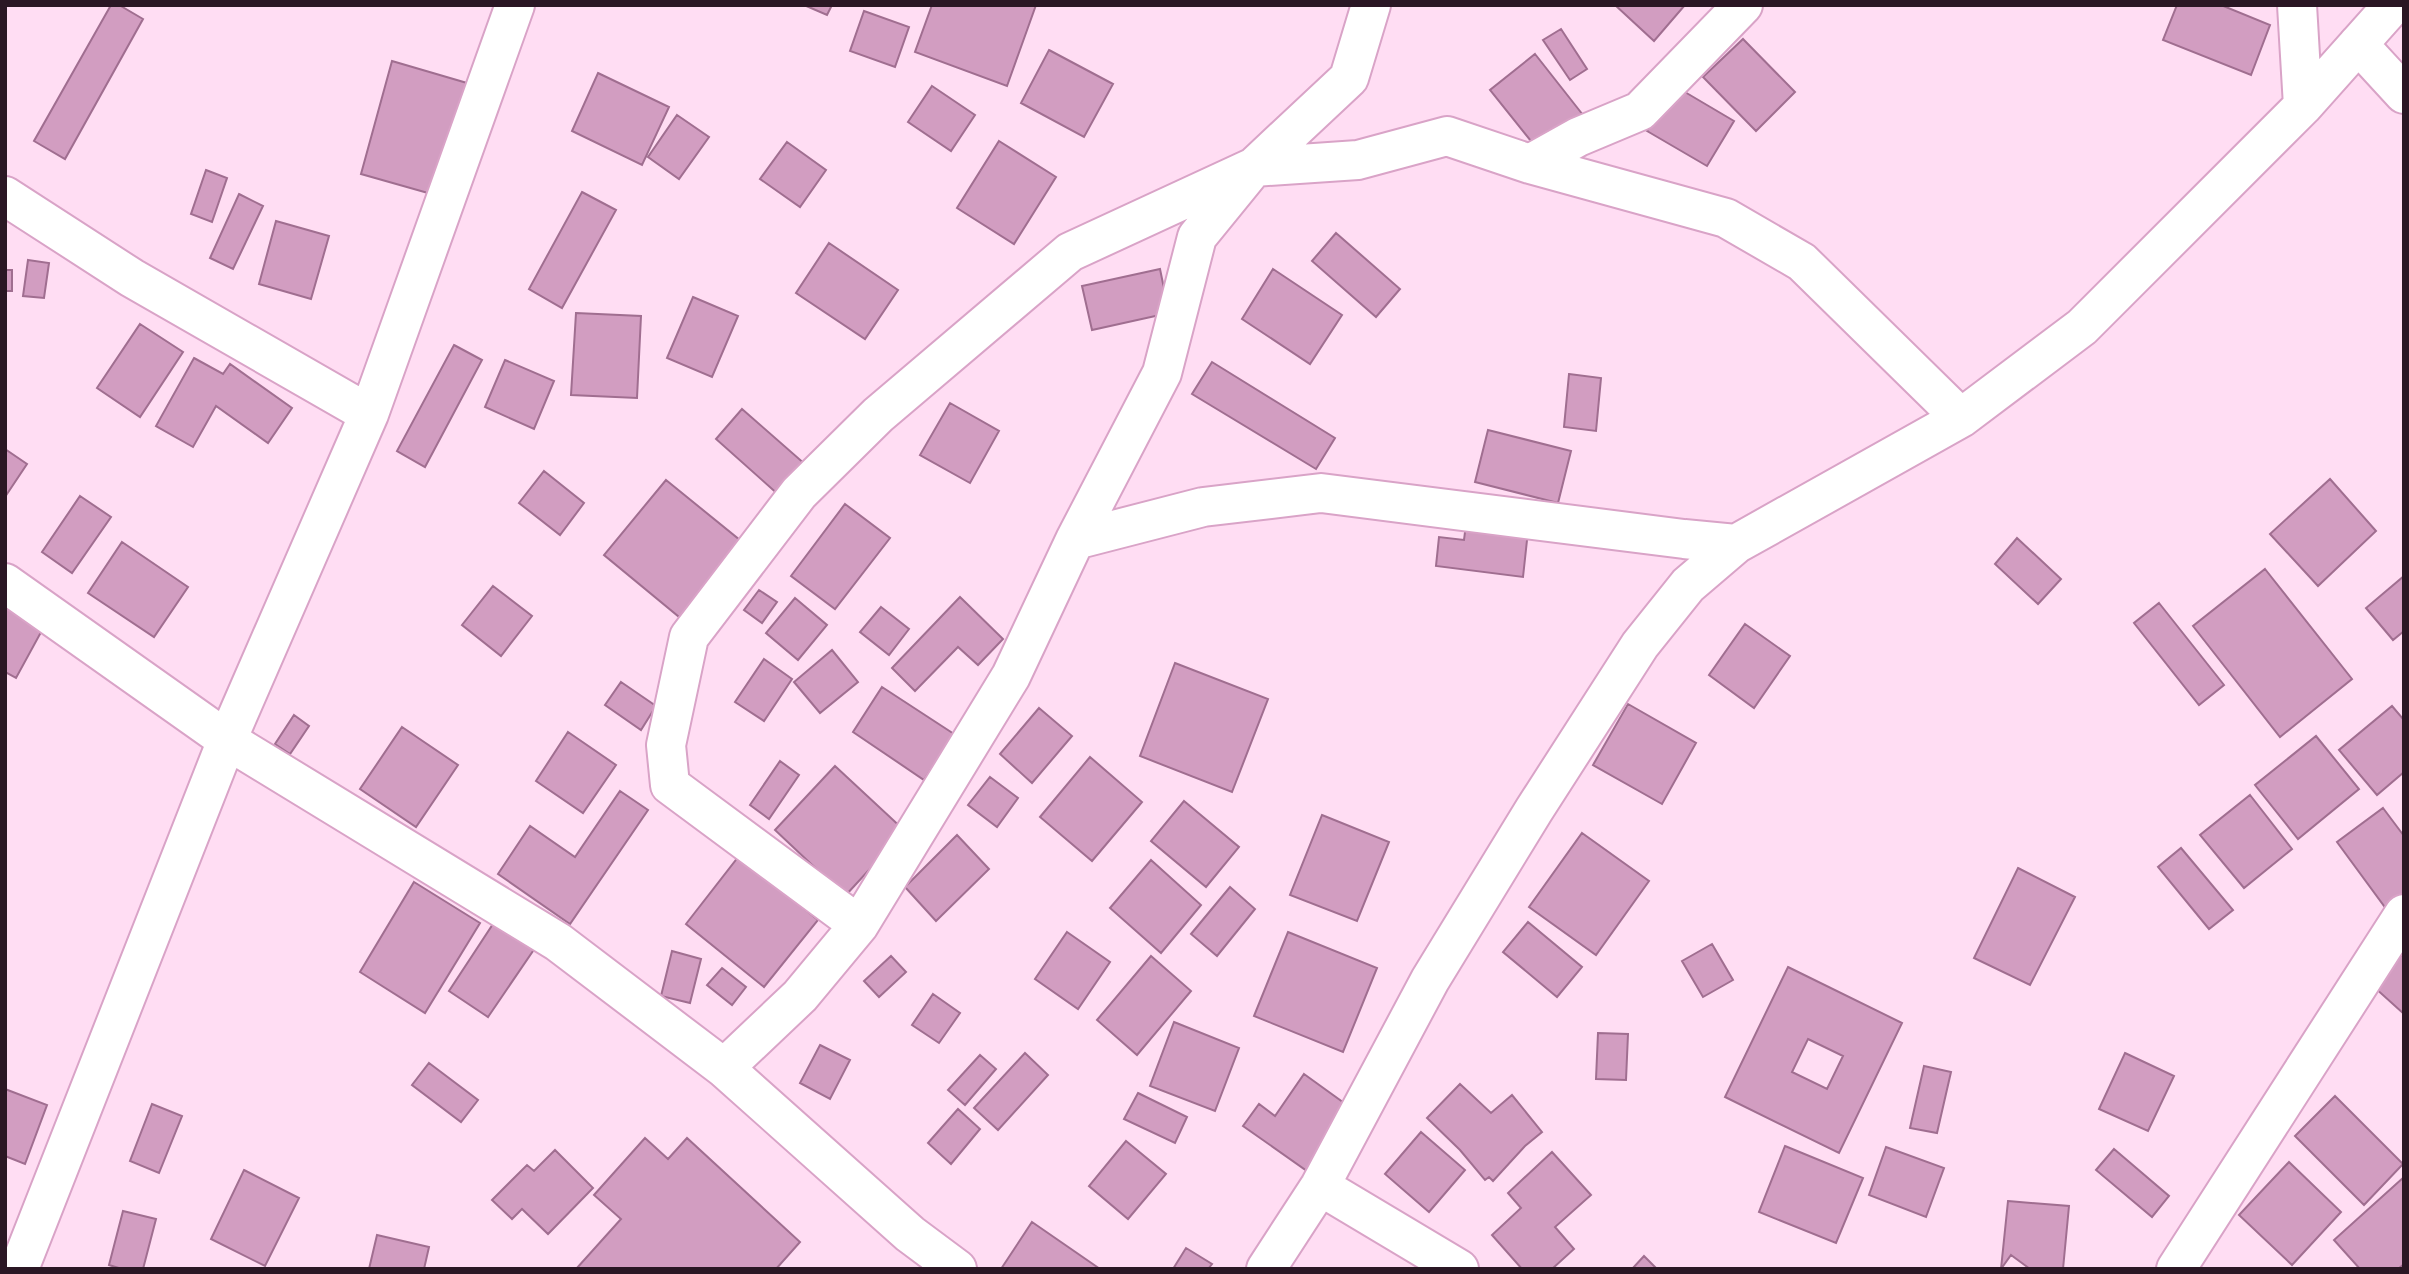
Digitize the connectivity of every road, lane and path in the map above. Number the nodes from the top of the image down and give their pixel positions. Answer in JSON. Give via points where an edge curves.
{"nodes":[{"id":1,"x":515,"y":5,"type":"edge"},
{"id":2,"x":1371,"y":5,"type":"edge"},
{"id":3,"x":1743,"y":5,"type":"edge"},
{"id":4,"x":2297,"y":5,"type":"edge"},
{"id":5,"x":2393,"y":5,"type":"edge"},
{"id":6,"x":2358,"y":44,"type":"junction"},
{"id":7,"x":2404,"y":94,"type":"edge"},
{"id":8,"x":2303,"y":106,"type":"junction"},
{"id":9,"x":1530,"y":163,"type":"junction"},
{"id":10,"x":1254,"y":167,"type":"junction"},
{"id":11,"x":5,"y":196,"type":"edge"},
{"id":12,"x":369,"y":414,"type":"junction"},
{"id":13,"x":1961,"y":418,"type":"junction"},
{"id":14,"x":1075,"y":540,"type":"junction"},
{"id":15,"x":1736,"y":544,"type":"junction"},
{"id":16,"x":5,"y":583,"type":"edge"},
{"id":17,"x":227,"y":740,"type":"junction"},
{"id":18,"x":2404,"y":914,"type":"edge"},
{"id":19,"x":859,"y":925,"type":"junction"},
{"id":20,"x":724,"y":1068,"type":"junction"},
{"id":21,"x":1320,"y":1186,"type":"junction"},
{"id":22,"x":19,"y":1269,"type":"edge"},
{"id":23,"x":957,"y":1269,"type":"edge"},
{"id":24,"x":1266,"y":1269,"type":"edge"},
{"id":25,"x":1459,"y":1269,"type":"edge"},
{"id":26,"x":2176,"y":1269,"type":"edge"}],
"edges":[{"from":1,"to":12,"type":"street"},
{"from":2,"to":10,"type":"street","via":[[1349,78]]},
{"from":3,"to":9,"type":"street","via":[[1640,111]]},
{"from":4,"to":8,"type":"street"},
{"from":5,"to":6,"type":"street"},
{"from":6,"to":7,"type":"street"},
{"from":6,"to":8,"type":"street"},
{"from":8,"to":13,"type":"street","via":[[2082,327]]},
{"from":9,"to":10,"type":"street","via":[[1447,136],[1358,160]]},
{"from":9,"to":13,"type":"street","via":[[1726,218],[1802,262]]},
{"from":10,"to":14,"type":"street","via":[[1197,237],[1162,373]]},
{"from":10,"to":19,"type":"street","via":[[1070,252],[878,415],[799,494],[689,637],[666,745],[670,785]]},
{"from":11,"to":12,"type":"street","via":[[132,278]]},
{"from":12,"to":17,"type":"street"},
{"from":13,"to":15,"type":"street"},
{"from":14,"to":15,"type":"street","via":[[1203,507],[1321,493]]},
{"from":14,"to":19,"type":"street","via":[[1012,676]]},
{"from":15,"to":21,"type":"street","via":[[1688,585],[1640,645],[1430,980]]},
{"from":16,"to":17,"type":"street"},
{"from":17,"to":20,"type":"street","via":[[558,942]]},
{"from":17,"to":22,"type":"street"},
{"from":18,"to":26,"type":"street"},
{"from":19,"to":20,"type":"street","via":[[800,996]]},
{"from":20,"to":23,"type":"street","via":[[910,1234]]},
{"from":21,"to":24,"type":"street"},
{"from":21,"to":25,"type":"street"}]}
